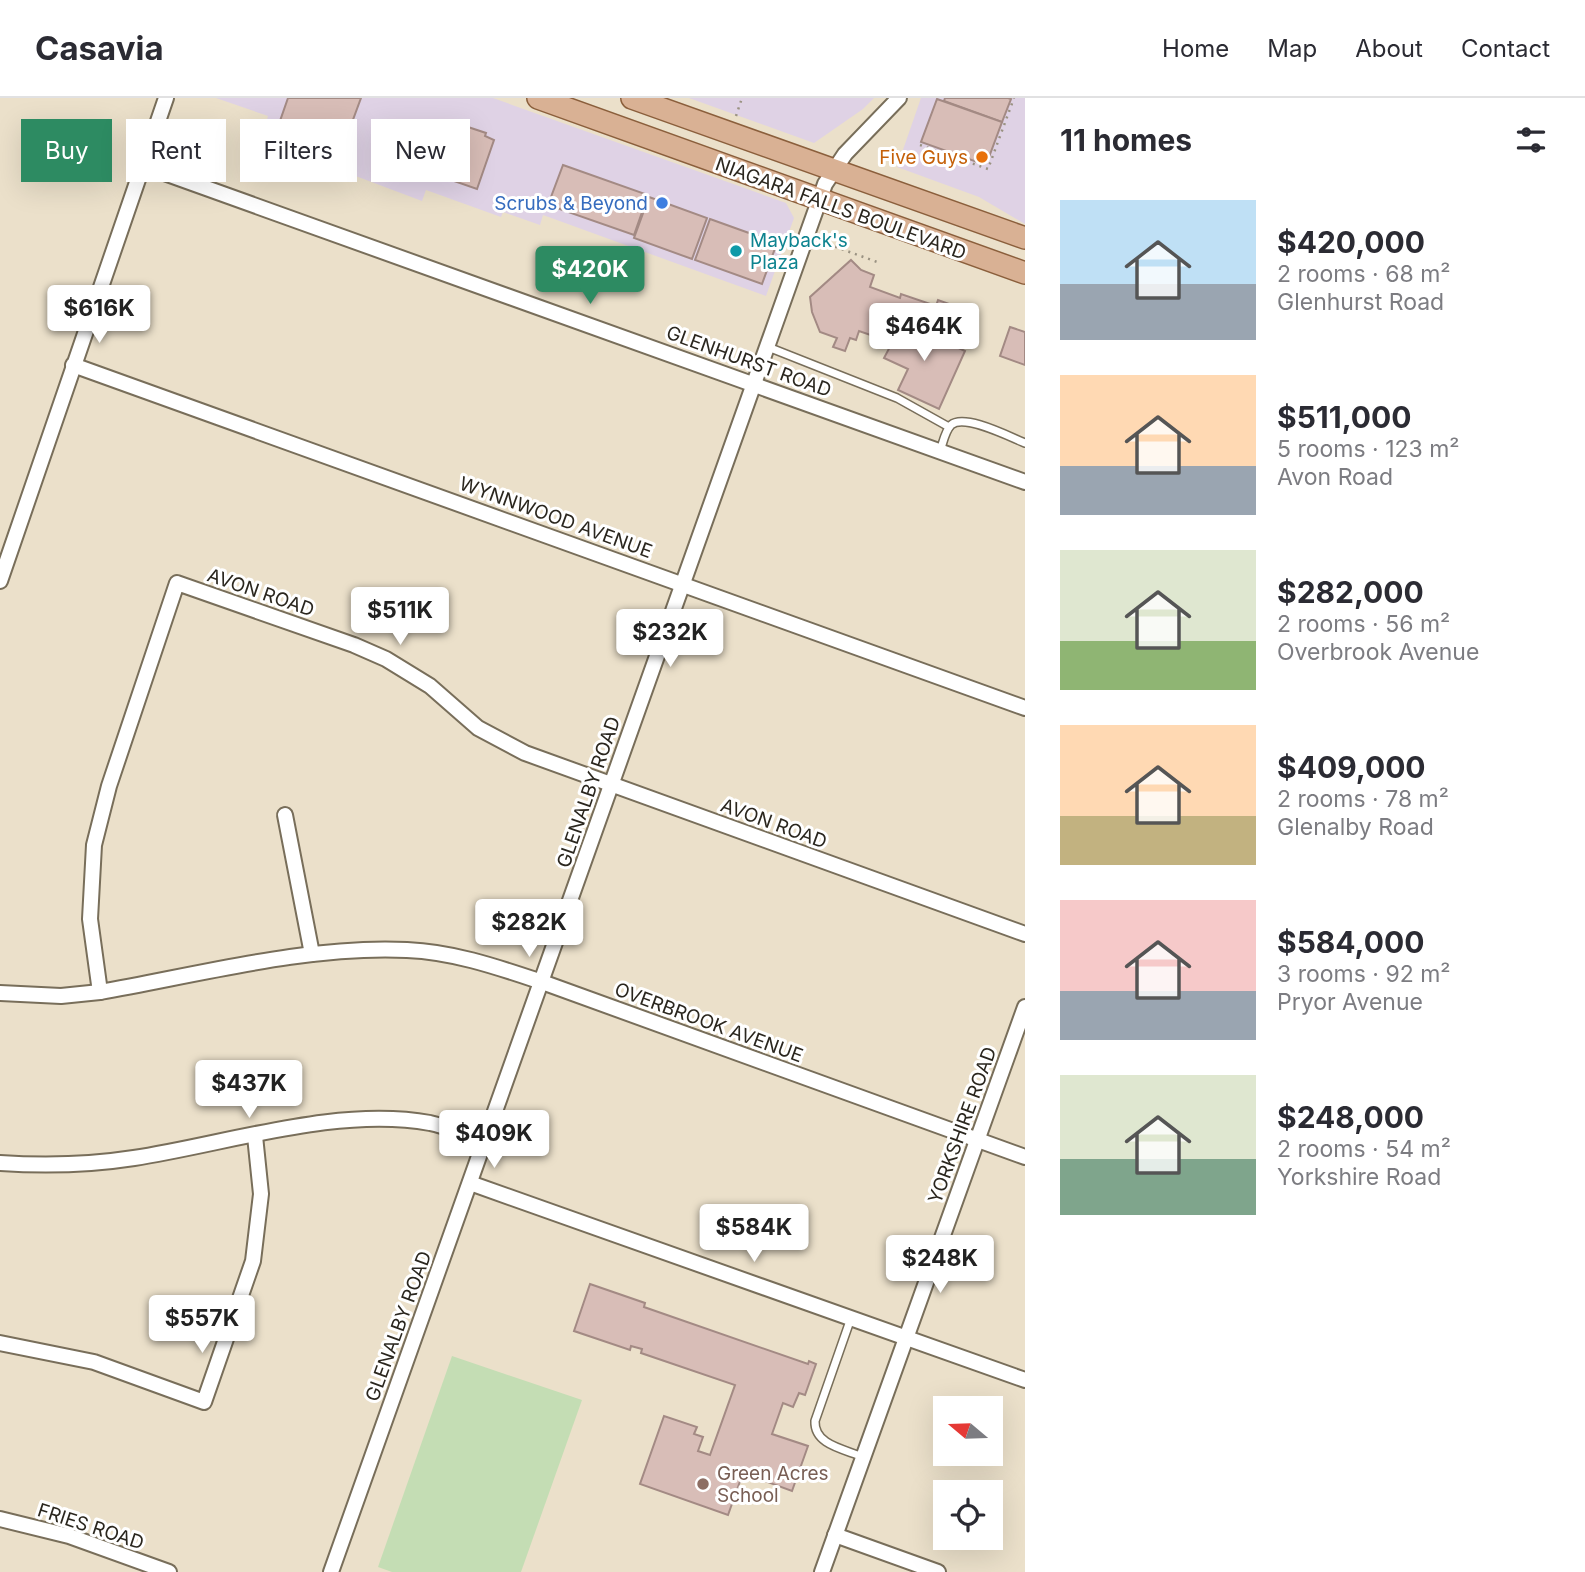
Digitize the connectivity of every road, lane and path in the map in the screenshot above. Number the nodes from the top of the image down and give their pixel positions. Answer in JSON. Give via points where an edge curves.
{"nodes":[{"id":1,"x":166,"y":98,"type":"edge"},
{"id":2,"x":538,"y":98,"type":"edge"},
{"id":3,"x":632,"y":98,"type":"edge"},
{"id":4,"x":742,"y":98,"type":"edge"},
{"id":5,"x":899,"y":98,"type":"edge"},
{"id":6,"x":1014,"y":98,"type":"edge"},
{"id":7,"x":736,"y":116,"type":"dead end"},
{"id":8,"x":158,"y":119,"type":"edge"},
{"id":9,"x":920,"y":145,"type":"dead end"},
{"id":10,"x":136,"y":182,"type":"edge"},
{"id":11,"x":190,"y":182,"type":"edge"},
{"id":12,"x":826,"y":184,"type":"junction"},
{"id":13,"x":1025,"y":238,"type":"edge"},
{"id":14,"x":822,"y":242,"type":"dead end"},
{"id":15,"x":880,"y":262,"type":"dead end"},
{"id":16,"x":1025,"y":274,"type":"edge"},
{"id":17,"x":768,"y":346,"type":"junction"},
{"id":18,"x":73,"y":365,"type":"junction"},
{"id":19,"x":755,"y":383,"type":"junction"},
{"id":20,"x":949,"y":427,"type":"junction"},
{"id":21,"x":1025,"y":443,"type":"edge"},
{"id":22,"x":940,"y":451,"type":"junction"},
{"id":23,"x":1025,"y":482,"type":"edge"},
{"id":24,"x":0,"y":581,"type":"edge"},
{"id":25,"x":682,"y":584,"type":"junction"},
{"id":26,"x":1025,"y":708,"type":"edge"},
{"id":27,"x":611,"y":784,"type":"junction"},
{"id":28,"x":285,"y":815,"type":"dead end"},
{"id":29,"x":1025,"y":934,"type":"edge"},
{"id":30,"x":312,"y":954,"type":"junction"},
{"id":31,"x":542,"y":982,"type":"junction"},
{"id":32,"x":100,"y":992,"type":"junction"},
{"id":33,"x":0,"y":993,"type":"edge"},
{"id":34,"x":1025,"y":1007,"type":"edge"},
{"id":35,"x":255,"y":1136,"type":"junction"},
{"id":36,"x":977,"y":1139,"type":"junction"},
{"id":37,"x":485,"y":1144,"type":"junction"},
{"id":38,"x":1025,"y":1157,"type":"edge"},
{"id":39,"x":0,"y":1163,"type":"edge"},
{"id":40,"x":470,"y":1184,"type":"junction"},
{"id":41,"x":851,"y":1317,"type":"junction"},
{"id":42,"x":906,"y":1337,"type":"junction"},
{"id":43,"x":0,"y":1343,"type":"edge"},
{"id":44,"x":1025,"y":1380,"type":"edge"},
{"id":45,"x":863,"y":1457,"type":"junction"},
{"id":46,"x":0,"y":1519,"type":"edge"},
{"id":47,"x":835,"y":1535,"type":"junction"},
{"id":48,"x":152,"y":1569,"type":"edge"},
{"id":49,"x":169,"y":1572,"type":"edge"},
{"id":50,"x":331,"y":1572,"type":"edge"},
{"id":51,"x":822,"y":1572,"type":"edge"},
{"id":52,"x":938,"y":1572,"type":"edge"}],
"edges":[{"from":1,"to":8,"type":"street"},
{"from":2,"to":12,"type":"main road","name":"NIAGARA FALLS BOULEVARD"},
{"from":3,"to":12,"type":"main road","name":"NIAGARA FALLS BOULEVARD"},
{"from":4,"to":7,"type":"path"},
{"from":5,"to":12,"type":"street"},
{"from":6,"to":9,"type":"path","via":[[988,169]]},
{"from":10,"to":18,"type":"street"},
{"from":11,"to":19,"type":"street","name":"GLENHURST ROAD"},
{"from":12,"to":13,"type":"main road","name":"NIAGARA FALLS BOULEVARD"},
{"from":12,"to":16,"type":"main road","name":"NIAGARA FALLS BOULEVARD"},
{"from":12,"to":17,"type":"street","name":"GLENALBY ROAD"},
{"from":14,"to":15,"type":"path"},
{"from":17,"to":19,"type":"street","name":"GLENALBY ROAD"},
{"from":17,"to":20,"type":"lane","via":[[897,398]]},
{"from":18,"to":24,"type":"street"},
{"from":18,"to":25,"type":"street","name":"WYNNWOOD AVENUE"},
{"from":19,"to":22,"type":"street","name":"GLENHURST ROAD"},
{"from":19,"to":25,"type":"street","name":"GLENALBY ROAD"},
{"from":20,"to":21,"type":"lane","via":[[957,421],[971,421]]},
{"from":20,"to":22,"type":"lane"},
{"from":22,"to":23,"type":"street","name":"GLENHURST ROAD"},
{"from":25,"to":26,"type":"street","name":"WYNNWOOD AVENUE"},
{"from":25,"to":27,"type":"street","name":"GLENALBY ROAD"},
{"from":27,"to":29,"type":"street","name":"AVON ROAD"},
{"from":27,"to":31,"type":"street","name":"GLENALBY ROAD"},
{"from":27,"to":32,"type":"street","name":"AVON ROAD","via":[[504,744],[386,659],[177,583],[109,786],[94,845],[90,919]]},
{"from":28,"to":30,"type":"street"},
{"from":30,"to":31,"type":"street","name":"OVERBROOK AVENUE","via":[[367,949],[436,953],[490,964]]},
{"from":30,"to":32,"type":"street","name":"OVERBROOK AVENUE"},
{"from":31,"to":36,"type":"street","name":"OVERBROOK AVENUE"},
{"from":31,"to":37,"type":"street","name":"GLENALBY ROAD"},
{"from":32,"to":33,"type":"street","name":"OVERBROOK AVENUE","via":[[61,996]]},
{"from":34,"to":36,"type":"street","name":"YORKSHIRE ROAD"},
{"from":35,"to":37,"type":"street","via":[[326,1123],[394,1119],[439,1125]]},
{"from":35,"to":39,"type":"street","via":[[94,1163]]},
{"from":35,"to":43,"type":"street","via":[[261,1194],[257,1242],[204,1402],[94,1362]]},
{"from":36,"to":38,"type":"street","name":"OVERBROOK AVENUE"},
{"from":36,"to":42,"type":"street","name":"YORKSHIRE ROAD"},
{"from":37,"to":40,"type":"street","name":"GLENALBY ROAD"},
{"from":40,"to":41,"type":"street"},
{"from":40,"to":50,"type":"street","name":"GLENALBY ROAD"},
{"from":41,"to":42,"type":"street"},
{"from":41,"to":45,"type":"lane","via":[[815,1429],[823,1441]]},
{"from":42,"to":44,"type":"street"},
{"from":42,"to":45,"type":"street","name":"YORKSHIRE ROAD"},
{"from":45,"to":47,"type":"street","name":"YORKSHIRE ROAD"},
{"from":46,"to":48,"type":"street","name":"FRIES ROAD","via":[[69,1536]]},
{"from":47,"to":51,"type":"street","name":"YORKSHIRE ROAD"},
{"from":47,"to":52,"type":"street"},
{"from":48,"to":49,"type":"street","name":"FRIES ROAD"}]}
